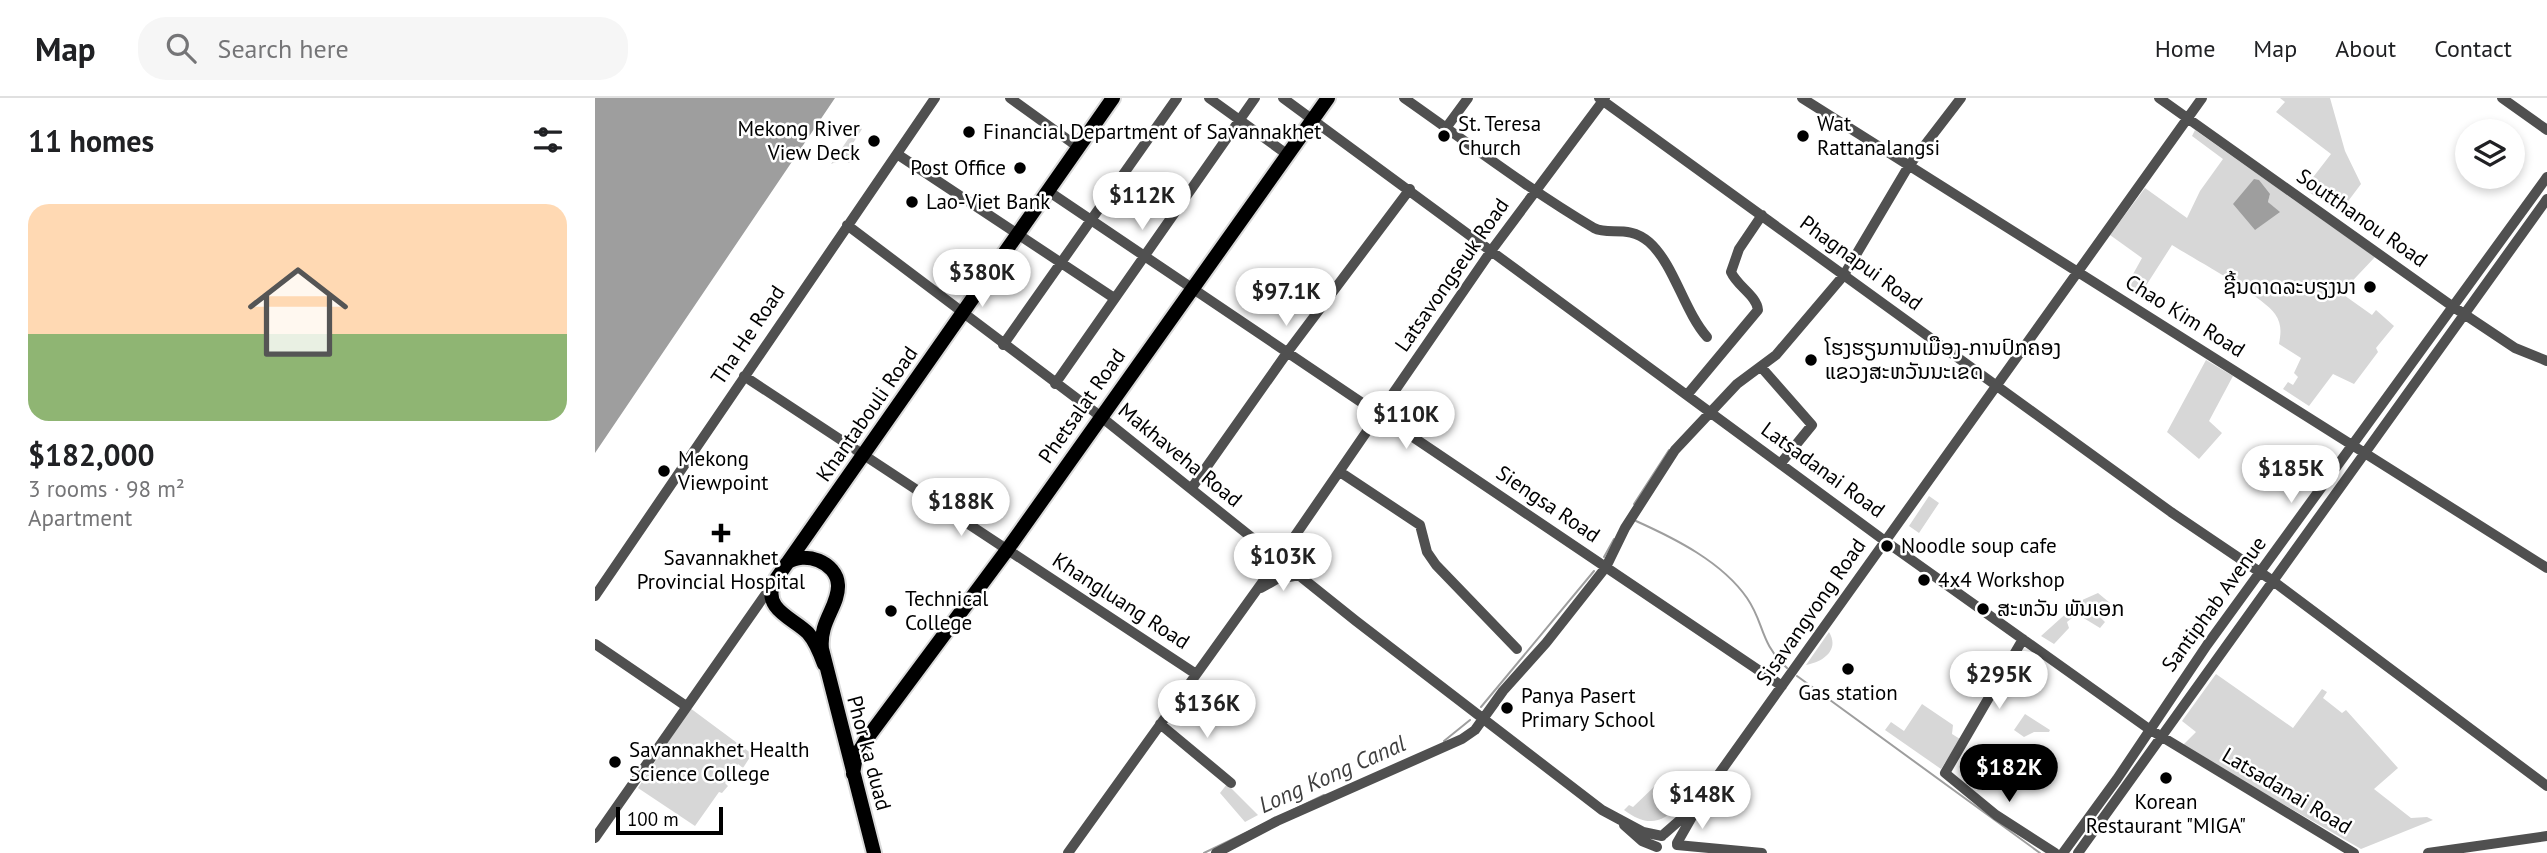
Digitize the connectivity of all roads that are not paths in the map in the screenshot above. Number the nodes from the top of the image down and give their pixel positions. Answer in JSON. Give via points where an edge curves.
{"nodes":[{"id":1,"x":935,"y":98,"type":"edge"},
{"id":2,"x":1010,"y":98,"type":"edge"},
{"id":3,"x":1113,"y":98,"type":"edge"},
{"id":4,"x":1177,"y":98,"type":"edge"},
{"id":5,"x":1209,"y":98,"type":"edge"},
{"id":6,"x":1255,"y":98,"type":"edge"},
{"id":7,"x":1283,"y":98,"type":"edge"},
{"id":8,"x":1328,"y":98,"type":"edge"},
{"id":9,"x":1404,"y":98,"type":"edge"},
{"id":10,"x":1468,"y":98,"type":"edge"},
{"id":11,"x":1802,"y":98,"type":"edge"},
{"id":12,"x":1961,"y":98,"type":"edge"},
{"id":13,"x":2159,"y":98,"type":"edge"},
{"id":14,"x":2202,"y":98,"type":"edge"},
{"id":15,"x":2502,"y":98,"type":"edge"},
{"id":16,"x":1602,"y":99,"type":"edge"},
{"id":17,"x":2187,"y":118,"type":"junction"},
{"id":18,"x":1239,"y":120,"type":"junction"},
{"id":19,"x":1313,"y":120,"type":"junction"},
{"id":20,"x":1446,"y":128,"type":"junction"},
{"id":21,"x":2547,"y":130,"type":"edge"},
{"id":22,"x":1078,"y":147,"type":"junction"},
{"id":23,"x":897,"y":154,"type":"junction"},
{"id":24,"x":1288,"y":155,"type":"junction"},
{"id":25,"x":1908,"y":167,"type":"junction"},
{"id":26,"x":2547,"y":177,"type":"edge"},
{"id":27,"x":1410,"y":189,"type":"junction"},
{"id":28,"x":1535,"y":190,"type":"junction"},
{"id":29,"x":1048,"y":191,"type":"junction"},
{"id":30,"x":2547,"y":199,"type":"edge"},
{"id":31,"x":1762,"y":215,"type":"junction"},
{"id":32,"x":1091,"y":222,"type":"junction"},
{"id":33,"x":847,"y":225,"type":"junction"},
{"id":34,"x":1019,"y":233,"type":"junction"},
{"id":35,"x":1491,"y":251,"type":"junction"},
{"id":36,"x":1143,"y":257,"type":"junction"},
{"id":37,"x":1062,"y":262,"type":"junction"},
{"id":38,"x":2077,"y":271,"type":"junction"},
{"id":39,"x":1844,"y":275,"type":"junction"},
{"id":40,"x":1192,"y":286,"type":"junction"},
{"id":41,"x":1114,"y":299,"type":"junction"},
{"id":42,"x":2452,"y":306,"type":"junction"},
{"id":43,"x":2464,"y":312,"type":"junction"},
{"id":44,"x":964,"y":314,"type":"junction"},
{"id":45,"x":1707,"y":337,"type":"dead end"},
{"id":46,"x":1003,"y":345,"type":"junction"},
{"id":47,"x":1289,"y":350,"type":"junction"},
{"id":48,"x":2547,"y":361,"type":"edge"},
{"id":49,"x":1761,"y":367,"type":"junction"},
{"id":50,"x":744,"y":376,"type":"junction"},
{"id":51,"x":1055,"y":384,"type":"junction"},
{"id":52,"x":1996,"y":385,"type":"junction"},
{"id":53,"x":1687,"y":395,"type":"junction"},
{"id":54,"x":1380,"y":414,"type":"junction"},
{"id":55,"x":1712,"y":414,"type":"junction"},
{"id":56,"x":1100,"y":415,"type":"junction"},
{"id":57,"x":2352,"y":444,"type":"junction"},
{"id":58,"x":2364,"y":451,"type":"junction"},
{"id":59,"x":863,"y":455,"type":"junction"},
{"id":60,"x":1781,"y":463,"type":"junction"},
{"id":61,"x":1340,"y":472,"type":"junction"},
{"id":62,"x":1191,"y":489,"type":"junction"},
{"id":63,"x":1885,"y":541,"type":"junction"},
{"id":64,"x":1007,"y":550,"type":"junction"},
{"id":65,"x":1279,"y":559,"type":"junction"},
{"id":66,"x":785,"y":566,"type":"junction"},
{"id":67,"x":1606,"y":567,"type":"junction"},
{"id":68,"x":2547,"y":568,"type":"edge"},
{"id":69,"x":2260,"y":573,"type":"junction"},
{"id":70,"x":1300,"y":575,"type":"junction"},
{"id":71,"x":2273,"y":581,"type":"junction"},
{"id":72,"x":774,"y":582,"type":"junction"},
{"id":73,"x":1256,"y":592,"type":"junction"},
{"id":74,"x":595,"y":596,"type":"edge"},
{"id":75,"x":780,"y":612,"type":"junction"},
{"id":76,"x":748,"y":617,"type":"junction"},
{"id":77,"x":2023,"y":639,"type":"junction"},
{"id":78,"x":595,"y":644,"type":"edge"},
{"id":79,"x":1517,"y":649,"type":"dead end"},
{"id":80,"x":824,"y":664,"type":"junction"},
{"id":81,"x":1196,"y":674,"type":"junction"},
{"id":82,"x":1782,"y":686,"type":"junction"},
{"id":83,"x":686,"y":706,"type":"junction"},
{"id":84,"x":1483,"y":719,"type":"junction"},
{"id":85,"x":1160,"y":724,"type":"junction"},
{"id":86,"x":2149,"y":729,"type":"junction"},
{"id":87,"x":841,"y":730,"type":"junction"},
{"id":88,"x":2159,"y":736,"type":"junction"},
{"id":89,"x":868,"y":737,"type":"junction"},
{"id":90,"x":853,"y":774,"type":"junction"},
{"id":91,"x":1231,"y":783,"type":"dead end"},
{"id":92,"x":2547,"y":786,"type":"edge"},
{"id":93,"x":1696,"y":806,"type":"junction"},
{"id":94,"x":597,"y":830,"type":"edge"},
{"id":95,"x":2547,"y":836,"type":"edge"},
{"id":96,"x":1662,"y":842,"type":"edge"},
{"id":97,"x":1673,"y":849,"type":"edge"},
{"id":98,"x":874,"y":853,"type":"edge"},
{"id":99,"x":1068,"y":853,"type":"edge"},
{"id":100,"x":1216,"y":853,"type":"edge"},
{"id":101,"x":1762,"y":853,"type":"edge"},
{"id":102,"x":2055,"y":853,"type":"edge"},
{"id":103,"x":2063,"y":853,"type":"edge"},
{"id":104,"x":2078,"y":853,"type":"edge"},
{"id":105,"x":2354,"y":853,"type":"edge"},
{"id":106,"x":2428,"y":853,"type":"edge"}],
"edges":[{"from":1,"to":23,"type":"street","name":"Tha He Road"},
{"from":2,"to":22,"type":"street"},
{"from":3,"to":22,"type":"main road","name":"Khantabouli Road"},
{"from":4,"to":32,"type":"street"},
{"from":5,"to":18,"type":"street"},
{"from":6,"to":18,"type":"street"},
{"from":7,"to":19,"type":"street","name":"Latsadanai Road"},
{"from":8,"to":19,"type":"main road","name":"Phetsalat Road"},
{"from":9,"to":20,"type":"street"},
{"from":10,"to":20,"type":"street"},
{"from":11,"to":25,"type":"street","name":"Chao Kim Road"},
{"from":12,"to":25,"type":"street"},
{"from":13,"to":17,"type":"street","name":"Soutthanou Road"},
{"from":14,"to":17,"type":"street","name":"Sisavangvong Road"},
{"from":15,"to":21,"type":"street"},
{"from":16,"to":28,"type":"street","name":"Latsavongseuk Road"},
{"from":16,"to":31,"type":"street","name":"Phagnapui Road"},
{"from":17,"to":38,"type":"street","name":"Sisavangvong Road"},
{"from":17,"to":42,"type":"street","name":"Soutthanou Road"},
{"from":18,"to":24,"type":"street"},
{"from":18,"to":36,"type":"street"},
{"from":19,"to":24,"type":"main road","name":"Phetsalat Road"},
{"from":19,"to":27,"type":"street","name":"Latsadanai Road"},
{"from":20,"to":28,"type":"street"},
{"from":22,"to":29,"type":"main road","name":"Khantabouli Road"},
{"from":23,"to":33,"type":"street","name":"Tha He Road"},
{"from":23,"to":34,"type":"street"},
{"from":24,"to":40,"type":"main road","name":"Phetsalat Road"},
{"from":25,"to":38,"type":"street","name":"Chao Kim Road"},
{"from":25,"to":39,"type":"street"},
{"from":26,"to":42,"type":"street","name":"Santiphab Avenue"},
{"from":27,"to":35,"type":"street","name":"Latsadanai Road"},
{"from":27,"to":47,"type":"street"},
{"from":28,"to":35,"type":"street","name":"Latsavongseuk Road"},
{"from":28,"to":45,"type":"street","via":[[1598,230],[1626,229],[1650,242],[1695,324]]},
{"from":29,"to":32,"type":"street","name":"Siengsa Road"},
{"from":29,"to":34,"type":"main road","name":"Khantabouli Road"},
{"from":30,"to":43,"type":"street","name":"Santiphab Avenue"},
{"from":31,"to":39,"type":"street","name":"Phagnapui Road"},
{"from":31,"to":53,"type":"street","via":[[1739,249],[1731,272],[1758,310]]},
{"from":32,"to":36,"type":"street","name":"Siengsa Road"},
{"from":32,"to":37,"type":"street"},
{"from":33,"to":44,"type":"street","name":"Makhaveha Road"},
{"from":33,"to":50,"type":"street","name":"Tha He Road"},
{"from":34,"to":37,"type":"street"},
{"from":34,"to":44,"type":"main road","name":"Khantabouli Road"},
{"from":35,"to":53,"type":"street","name":"Latsadanai Road"},
{"from":35,"to":54,"type":"street","name":"Latsavongseuk Road"},
{"from":36,"to":40,"type":"street","name":"Siengsa Road"},
{"from":36,"to":41,"type":"street"},
{"from":37,"to":41,"type":"street"},
{"from":37,"to":46,"type":"street"},
{"from":38,"to":52,"type":"street","name":"Sisavangvong Road"},
{"from":38,"to":57,"type":"street","name":"Chao Kim Road"},
{"from":39,"to":49,"type":"street"},
{"from":39,"to":52,"type":"street","name":"Phagnapui Road"},
{"from":40,"to":47,"type":"street","name":"Siengsa Road"},
{"from":40,"to":56,"type":"main road","name":"Phetsalat Road"},
{"from":41,"to":51,"type":"street"},
{"from":42,"to":43,"type":"street","name":"Soutthanou Road"},
{"from":42,"to":57,"type":"street","name":"Santiphab Avenue"},
{"from":43,"to":48,"type":"street","name":"Soutthanou Road","via":[[2515,348]]},
{"from":43,"to":58,"type":"street","name":"Santiphab Avenue"},
{"from":44,"to":46,"type":"street","name":"Makhaveha Road"},
{"from":44,"to":59,"type":"main road","name":"Khantabouli Road"},
{"from":46,"to":51,"type":"street","name":"Makhaveha Road"},
{"from":47,"to":54,"type":"street","name":"Siengsa Road"},
{"from":47,"to":62,"type":"street"},
{"from":49,"to":55,"type":"street","via":[[1737,384]]},
{"from":49,"to":60,"type":"street","via":[[1812,425]]},
{"from":50,"to":59,"type":"street","name":"Khangluang Road"},
{"from":50,"to":74,"type":"street","name":"Tha He Road"},
{"from":51,"to":56,"type":"street","name":"Makhaveha Road"},
{"from":52,"to":63,"type":"street","name":"Sisavangvong Road"},
{"from":52,"to":69,"type":"street","name":"Phagnapui Road"},
{"from":53,"to":55,"type":"street","name":"Latsadanai Road"},
{"from":54,"to":61,"type":"street","name":"Latsavongseuk Road"},
{"from":54,"to":67,"type":"street","name":"Siengsa Road"},
{"from":55,"to":60,"type":"street","name":"Latsadanai Road"},
{"from":55,"to":67,"type":"street","via":[[1675,450]]},
{"from":56,"to":62,"type":"street","name":"Makhaveha Road"},
{"from":56,"to":64,"type":"main road","name":"Phetsalat Road"},
{"from":57,"to":58,"type":"street","name":"Chao Kim Road"},
{"from":57,"to":69,"type":"street","name":"Santiphab Avenue"},
{"from":58,"to":68,"type":"street","name":"Chao Kim Road"},
{"from":58,"to":71,"type":"street","name":"Santiphab Avenue"},
{"from":59,"to":64,"type":"street","name":"Khangluang Road"},
{"from":59,"to":66,"type":"main road","name":"Khantabouli Road"},
{"from":60,"to":63,"type":"street","name":"Latsadanai Road"},
{"from":61,"to":65,"type":"street","name":"Latsavongseuk Road"},
{"from":61,"to":79,"type":"street","via":[[1420,525],[1427,552],[1436,565]]},
{"from":62,"to":65,"type":"street","name":"Makhaveha Road"},
{"from":63,"to":77,"type":"street","name":"Latsadanai Road"},
{"from":63,"to":82,"type":"street","name":"Sisavangvong Road"},
{"from":64,"to":81,"type":"street","name":"Khangluang Road"},
{"from":64,"to":89,"type":"main road","name":"Phetsalat Road"},
{"from":65,"to":70,"type":"street","name":"Makhaveha Road"},
{"from":65,"to":73,"type":"street","name":"Latsavongseuk Road"},
{"from":66,"to":72,"type":"main road","name":"Khantabouli Road"},
{"from":66,"to":80,"type":"main road","via":[[796,557],[809,557],[829,568],[837,579],[838,593],[822,631]]},
{"from":67,"to":82,"type":"street","name":"Siengsa Road"},
{"from":67,"to":84,"type":"street"},
{"from":69,"to":71,"type":"street","name":"Phagnapui Road"},
{"from":69,"to":86,"type":"street","name":"Santiphab Avenue"},
{"from":70,"to":73,"type":"street","via":[[1277,579]]},
{"from":70,"to":84,"type":"street","name":"Makhaveha Road"},
{"from":71,"to":88,"type":"street","name":"Santiphab Avenue"},
{"from":71,"to":92,"type":"street","name":"Phagnapui Road"},
{"from":72,"to":75,"type":"main road","via":[[771,599]]},
{"from":72,"to":76,"type":"street"},
{"from":73,"to":81,"type":"street","name":"Latsavongseuk Road"},
{"from":75,"to":76,"type":"street","via":[[761,608]]},
{"from":75,"to":80,"type":"main road","via":[[807,632]]},
{"from":76,"to":83,"type":"street"},
{"from":77,"to":86,"type":"street","name":"Latsadanai Road"},
{"from":77,"to":102,"type":"street","via":[[1945,774],[1996,815]]},
{"from":78,"to":83,"type":"street"},
{"from":80,"to":87,"type":"main road","name":"Phor ka duad"},
{"from":81,"to":85,"type":"street","name":"Latsavongseuk Road"},
{"from":82,"to":93,"type":"street","name":"Sisavangvong Road"},
{"from":83,"to":94,"type":"street"},
{"from":84,"to":96,"type":"street","name":"Makhaveha Road","via":[[1621,820],[1642,841]]},
{"from":84,"to":100,"type":"street","via":[[1462,739]]},
{"from":85,"to":91,"type":"street"},
{"from":85,"to":99,"type":"street","name":"Latsavongseuk Road"},
{"from":86,"to":88,"type":"street","name":"Latsadanai Road"},
{"from":86,"to":103,"type":"street","name":"Santiphab Avenue"},
{"from":87,"to":89,"type":"main road","via":[[850,741]]},
{"from":87,"to":90,"type":"main road","name":"Phor ka duad"},
{"from":88,"to":104,"type":"street","name":"Santiphab Avenue"},
{"from":88,"to":105,"type":"street","name":"Latsadanai Road"},
{"from":89,"to":90,"type":"main road","name":"Phetsalat Road","via":[[856,756]]},
{"from":90,"to":98,"type":"main road","name":"Phor ka duad"},
{"from":93,"to":96,"type":"street"},
{"from":93,"to":97,"type":"street"},
{"from":95,"to":106,"type":"street"},
{"from":96,"to":97,"type":"street","name":"Makhaveha Road","via":[[1671,835]]},
{"from":97,"to":101,"type":"street"}]}
